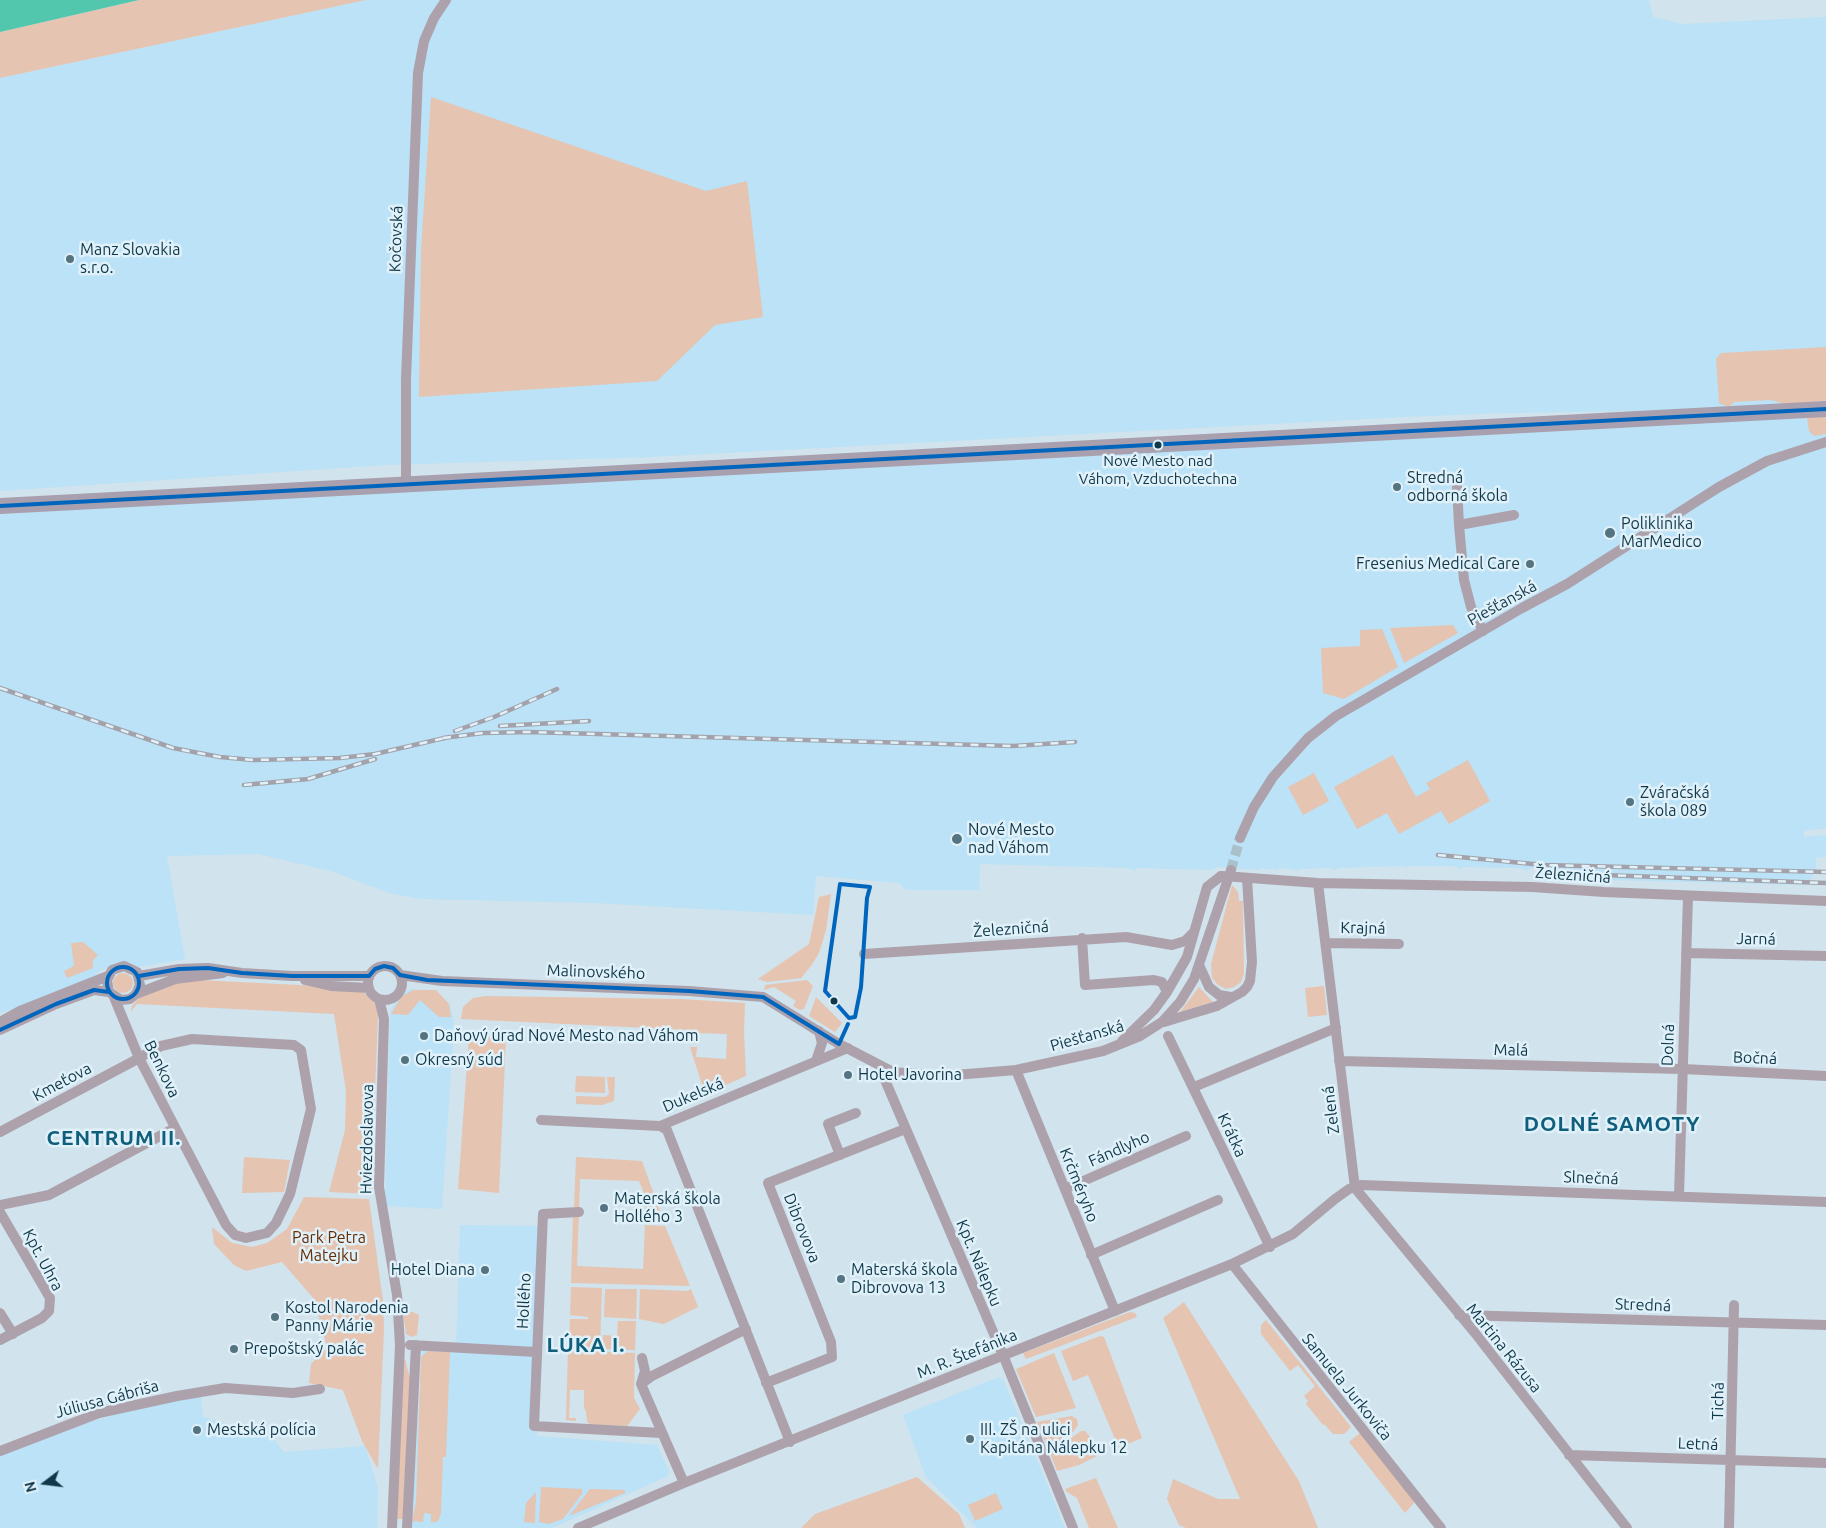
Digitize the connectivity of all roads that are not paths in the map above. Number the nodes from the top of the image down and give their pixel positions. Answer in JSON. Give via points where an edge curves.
{"nodes":[{"id":1,"x":446,"y":0,"type":"edge"},
{"id":2,"x":1826,"y":409,"type":"edge"},
{"id":3,"x":1824,"y":441,"type":"edge"},
{"id":4,"x":406,"y":485,"type":"junction"},
{"id":5,"x":1457,"y":486,"type":"dead end"},
{"id":6,"x":0,"y":506,"type":"edge"},
{"id":7,"x":1514,"y":515,"type":"dead end"},
{"id":8,"x":1459,"y":524,"type":"junction"},
{"id":9,"x":1483,"y":631,"type":"junction"},
{"id":10,"x":1240,"y":838,"type":"tunnel mouth"},
{"id":11,"x":1239,"y":875,"type":"junction"},
{"id":12,"x":1318,"y":883,"type":"junction"},
{"id":13,"x":1688,"y":896,"type":"junction"},
{"id":14,"x":1826,"y":901,"type":"edge"},
{"id":15,"x":1194,"y":932,"type":"junction"},
{"id":16,"x":1082,"y":938,"type":"junction"},
{"id":17,"x":1327,"y":942,"type":"junction"},
{"id":18,"x":1399,"y":944,"type":"dead end"},
{"id":19,"x":1686,"y":953,"type":"junction"},
{"id":20,"x":864,"y":954,"type":"dead end"},
{"id":21,"x":1826,"y":956,"type":"edge"},
{"id":22,"x":1200,"y":967,"type":"junction"},
{"id":23,"x":226,"y":972,"type":"junction"},
{"id":24,"x":400,"y":975,"type":"junction"},
{"id":25,"x":108,"y":976,"type":"junction"},
{"id":26,"x":139,"y":976,"type":"junction"},
{"id":27,"x":292,"y":976,"type":"junction"},
{"id":28,"x":369,"y":976,"type":"junction"},
{"id":29,"x":427,"y":980,"type":"junction"},
{"id":30,"x":368,"y":988,"type":"junction"},
{"id":31,"x":1167,"y":992,"type":"junction"},
{"id":32,"x":111,"y":994,"type":"junction"},
{"id":33,"x":397,"y":994,"type":"junction"},
{"id":34,"x":133,"y":996,"type":"junction"},
{"id":35,"x":763,"y":997,"type":"joint"},
{"id":36,"x":1231,"y":997,"type":"junction"},
{"id":37,"x":379,"y":999,"type":"junction"},
{"id":38,"x":384,"y":1019,"type":"junction"},
{"id":39,"x":125,"y":1021,"type":"junction"},
{"id":40,"x":0,"y":1022,"type":"edge"},
{"id":41,"x":1162,"y":1022,"type":"junction"},
{"id":42,"x":1336,"y":1028,"type":"junction"},
{"id":43,"x":0,"y":1030,"type":"edge"},
{"id":44,"x":819,"y":1032,"type":"junction"},
{"id":45,"x":1168,"y":1036,"type":"dead end"},
{"id":46,"x":1121,"y":1044,"type":"junction"},
{"id":47,"x":848,"y":1048,"type":"junction"},
{"id":48,"x":139,"y":1058,"type":"junction"},
{"id":49,"x":816,"y":1061,"type":"junction"},
{"id":50,"x":1339,"y":1061,"type":"junction"},
{"id":51,"x":879,"y":1066,"type":"junction"},
{"id":52,"x":1682,"y":1069,"type":"junction"},
{"id":53,"x":1016,"y":1070,"type":"junction"},
{"id":54,"x":1826,"y":1076,"type":"edge"},
{"id":55,"x":1194,"y":1087,"type":"junction"},
{"id":56,"x":856,"y":1113,"type":"dead end"},
{"id":57,"x":541,"y":1120,"type":"dead end"},
{"id":58,"x":660,"y":1126,"type":"junction"},
{"id":59,"x":175,"y":1128,"type":"junction"},
{"id":60,"x":905,"y":1129,"type":"junction"},
{"id":61,"x":0,"y":1132,"type":"edge"},
{"id":62,"x":1186,"y":1136,"type":"dead end"},
{"id":63,"x":840,"y":1155,"type":"junction"},
{"id":64,"x":1355,"y":1188,"type":"junction"},
{"id":65,"x":1065,"y":1189,"type":"junction"},
{"id":66,"x":1679,"y":1196,"type":"junction"},
{"id":67,"x":1218,"y":1200,"type":"dead end"},
{"id":68,"x":1826,"y":1202,"type":"edge"},
{"id":69,"x":0,"y":1206,"type":"edge"},
{"id":70,"x":0,"y":1212,"type":"edge"},
{"id":71,"x":579,"y":1212,"type":"dead end"},
{"id":72,"x":226,"y":1224,"type":"joint"},
{"id":73,"x":1270,"y":1247,"type":"junction"},
{"id":74,"x":1091,"y":1255,"type":"junction"},
{"id":75,"x":1232,"y":1264,"type":"junction"},
{"id":76,"x":1734,"y":1305,"type":"dead end"},
{"id":77,"x":1114,"y":1311,"type":"junction"},
{"id":78,"x":0,"y":1313,"type":"edge"},
{"id":79,"x":1459,"y":1314,"type":"junction"},
{"id":80,"x":1734,"y":1323,"type":"junction"},
{"id":81,"x":1826,"y":1325,"type":"edge"},
{"id":82,"x":746,"y":1329,"type":"junction"},
{"id":83,"x":13,"y":1334,"type":"junction"},
{"id":84,"x":0,"y":1340,"type":"edge"},
{"id":85,"x":416,"y":1345,"type":"junction"},
{"id":86,"x":400,"y":1348,"type":"junction"},
{"id":87,"x":536,"y":1352,"type":"junction"},
{"id":88,"x":1003,"y":1356,"type":"junction"},
{"id":89,"x":642,"y":1358,"type":"dead end"},
{"id":90,"x":766,"y":1383,"type":"junction"},
{"id":91,"x":641,"y":1384,"type":"junction"},
{"id":92,"x":320,"y":1389,"type":"dead end"},
{"id":93,"x":661,"y":1433,"type":"junction"},
{"id":94,"x":790,"y":1442,"type":"junction"},
{"id":95,"x":0,"y":1450,"type":"edge"},
{"id":96,"x":1569,"y":1455,"type":"junction"},
{"id":97,"x":1731,"y":1460,"type":"junction"},
{"id":98,"x":1826,"y":1463,"type":"edge"},
{"id":99,"x":684,"y":1483,"type":"junction"},
{"id":100,"x":392,"y":1528,"type":"edge"},
{"id":101,"x":407,"y":1528,"type":"edge"},
{"id":102,"x":578,"y":1528,"type":"edge"},
{"id":103,"x":1073,"y":1528,"type":"edge"},
{"id":104,"x":1441,"y":1528,"type":"edge"},
{"id":105,"x":1627,"y":1528,"type":"edge"},
{"id":106,"x":1729,"y":1528,"type":"edge"}],
"edges":[{"from":1,"to":4,"type":"street","name":"Kočovská","via":[[424,41],[417,82],[406,370]]},
{"from":2,"to":4,"type":"main road"},
{"from":3,"to":9,"type":"street","name":"Piešťanská","via":[[1767,462],[1719,487],[1573,581]]},
{"from":4,"to":6,"type":"main road"},
{"from":5,"to":8,"type":"street"},
{"from":7,"to":8,"type":"street"},
{"from":8,"to":9,"type":"street","via":[[1464,580],[1471,607]]},
{"from":9,"to":10,"type":"street","name":"Piešťanská","via":[[1352,706],[1308,738],[1263,792]]},
{"from":11,"to":12,"type":"street","name":"Železničná"},
{"from":11,"to":15,"type":"street","name":"Železničná","bridge":true,"via":[[1220,876],[1207,887]]},
{"from":11,"to":22,"type":"street","name":"Piešťanská"},
{"from":11,"to":36,"type":"street","via":[[1251,940],[1250,981],[1242,992]]},
{"from":12,"to":13,"type":"street","name":"Železničná","via":[[1532,887]]},
{"from":12,"to":17,"type":"street","name":"Zelená"},
{"from":13,"to":14,"type":"street","name":"Železničná"},
{"from":13,"to":19,"type":"street","name":"Dolná"},
{"from":15,"to":16,"type":"street","name":"Železničná","via":[[1178,944],[1126,937]]},
{"from":15,"to":31,"type":"street","via":[[1187,957]]},
{"from":16,"to":20,"type":"street","name":"Železničná"},
{"from":16,"to":31,"type":"street","via":[[1085,985],[1154,980],[1162,982]]},
{"from":17,"to":18,"type":"street","name":"Krajná"},
{"from":17,"to":42,"type":"street","name":"Zelená"},
{"from":19,"to":21,"type":"street","name":"Jarná"},
{"from":19,"to":52,"type":"street","name":"Dolná"},
{"from":22,"to":36,"type":"street","via":[[1208,988],[1219,996]]},
{"from":22,"to":41,"type":"street","name":"Piešťanská","via":[[1180,1002]]},
{"from":23,"to":26,"type":"street","via":[[187,968]]},
{"from":23,"to":27,"type":"street"},
{"from":23,"to":34,"type":"street","via":[[175,979]]},
{"from":24,"to":28,"type":"street","via":[[393,968],[384,966]]},
{"from":24,"to":29,"type":"street","name":"Malinovského"},
{"from":24,"to":33,"type":"street"},
{"from":25,"to":26,"type":"street","via":[[116,967],[124,966]]},
{"from":25,"to":32,"type":"street","via":[[106,984]]},
{"from":25,"to":40,"type":"street"},
{"from":26,"to":34,"type":"street","via":[[140,986]]},
{"from":27,"to":28,"type":"street"},
{"from":27,"to":30,"type":"street","via":[[331,986]]},
{"from":28,"to":30,"type":"street"},
{"from":29,"to":33,"type":"street","name":"Malinovského"},
{"from":29,"to":35,"type":"street","name":"Malinovského"},
{"from":30,"to":37,"type":"street"},
{"from":31,"to":46,"type":"street"},
{"from":32,"to":34,"type":"street","via":[[122,1000]]},
{"from":32,"to":39,"type":"street","name":"Benkova"},
{"from":32,"to":43,"type":"street","via":[[98,990],[87,992]]},
{"from":33,"to":37,"type":"street"},
{"from":33,"to":38,"type":"street","name":"Hviezdoslavova"},
{"from":34,"to":39,"type":"street"},
{"from":35,"to":44,"type":"street","name":"Piešťanská"},
{"from":36,"to":41,"type":"street","via":[[1216,1006]]},
{"from":37,"to":38,"type":"street","name":"Hviezdoslavova"},
{"from":38,"to":86,"type":"street","name":"Hviezdoslavova","via":[[379,1187],[397,1295]]},
{"from":39,"to":48,"type":"street","name":"Benkova"},
{"from":41,"to":46,"type":"street","name":"Piešťanská"},
{"from":42,"to":50,"type":"street","name":"Zelená"},
{"from":42,"to":55,"type":"street"},
{"from":44,"to":47,"type":"street","name":"Piešťanská"},
{"from":44,"to":49,"type":"street","via":[[822,1043]]},
{"from":45,"to":55,"type":"street","name":"Krátka"},
{"from":46,"to":53,"type":"street","name":"Piešťanská","via":[[1085,1056]]},
{"from":47,"to":49,"type":"street","name":"Dukelská"},
{"from":47,"to":51,"type":"street","name":"Piešťanská"},
{"from":48,"to":59,"type":"street","name":"Benkova"},
{"from":48,"to":61,"type":"street","name":"Kmeťova"},
{"from":48,"to":72,"type":"street","name":"Kmeťova","via":[[161,1046],[181,1041],[294,1045],[302,1050],[311,1109],[286,1206],[267,1233],[255,1237],[235,1235]]},
{"from":49,"to":58,"type":"street","name":"Dukelská"},
{"from":50,"to":52,"type":"street","name":"Malá"},
{"from":50,"to":64,"type":"street","name":"Zelená"},
{"from":51,"to":53,"type":"street","name":"Piešťanská","via":[[893,1072],[921,1076]]},
{"from":51,"to":60,"type":"street","name":"Kpt. Nálepku"},
{"from":52,"to":54,"type":"street","name":"Bočná"},
{"from":52,"to":66,"type":"street","name":"Dolná"},
{"from":53,"to":65,"type":"street","name":"Krčméryho"},
{"from":55,"to":73,"type":"street","name":"Krátka","via":[[1246,1203]]},
{"from":56,"to":63,"type":"street","via":[[828,1124]]},
{"from":57,"to":58,"type":"street","name":"Dukelská"},
{"from":58,"to":82,"type":"street","via":[[667,1130]]},
{"from":59,"to":69,"type":"street","via":[[49,1195]]},
{"from":59,"to":72,"type":"street","name":"Benkova"},
{"from":60,"to":63,"type":"street","name":"Dibrovova"},
{"from":60,"to":88,"type":"street","name":"Kpt. Nálepku"},
{"from":62,"to":65,"type":"street","name":"Fándlyho"},
{"from":63,"to":90,"type":"street","name":"Dibrovova","via":[[768,1183],[831,1342],[832,1357]]},
{"from":64,"to":66,"type":"street","name":"Slnečná","via":[[1361,1185]]},
{"from":64,"to":73,"type":"street","name":"M. R. Štefánika","via":[[1335,1199],[1294,1234]]},
{"from":64,"to":79,"type":"street","name":"Martina Rázusa"},
{"from":65,"to":74,"type":"street","name":"Krčméryho"},
{"from":66,"to":68,"type":"street","name":"Slnečná"},
{"from":67,"to":74,"type":"street"},
{"from":70,"to":83,"type":"street","name":"Kpt. Uhra","via":[[50,1298],[49,1311],[42,1318]]},
{"from":71,"to":87,"type":"street","name":"Hollého","via":[[543,1214]]},
{"from":73,"to":75,"type":"street","name":"M. R. Štefánika"},
{"from":74,"to":77,"type":"street","name":"Krčméryho"},
{"from":75,"to":77,"type":"street","name":"M. R. Štefánika"},
{"from":75,"to":104,"type":"street","name":"Samuela Jurkoviča"},
{"from":76,"to":80,"type":"street","name":"Tichá"},
{"from":77,"to":88,"type":"street","name":"M. R. Štefánika"},
{"from":78,"to":83,"type":"street"},
{"from":79,"to":80,"type":"street","name":"Stredná"},
{"from":79,"to":96,"type":"street","name":"Martina Rázusa"},
{"from":80,"to":81,"type":"street","name":"Stredná"},
{"from":80,"to":97,"type":"street","name":"Tichá"},
{"from":82,"to":90,"type":"street"},
{"from":82,"to":91,"type":"street"},
{"from":83,"to":84,"type":"street","name":"Kpt. Uhra"},
{"from":85,"to":86,"type":"street"},
{"from":85,"to":87,"type":"street"},
{"from":85,"to":101,"type":"street"},
{"from":86,"to":100,"type":"street","name":"Hviezdoslavova"},
{"from":87,"to":93,"type":"street","name":"Hollého","via":[[534,1426]]},
{"from":88,"to":94,"type":"street","name":"M. R. Štefánika"},
{"from":88,"to":103,"type":"street","name":"Kpt. Nálepku"},
{"from":89,"to":91,"type":"street","via":[[645,1371]]},
{"from":90,"to":94,"type":"street"},
{"from":91,"to":93,"type":"street"},
{"from":92,"to":95,"type":"street","name":"Júliusa Gábriša","via":[[293,1393],[225,1388],[177,1396],[99,1414]]},
{"from":93,"to":99,"type":"street"},
{"from":94,"to":99,"type":"street","name":"M. R. Štefánika"},
{"from":96,"to":97,"type":"street","name":"Letná"},
{"from":96,"to":105,"type":"street","name":"Martina Rázusa"},
{"from":97,"to":98,"type":"street","name":"Letná"},
{"from":97,"to":106,"type":"street","name":"Tichá"},
{"from":99,"to":102,"type":"street","name":"M. R. Štefánika"}]}
